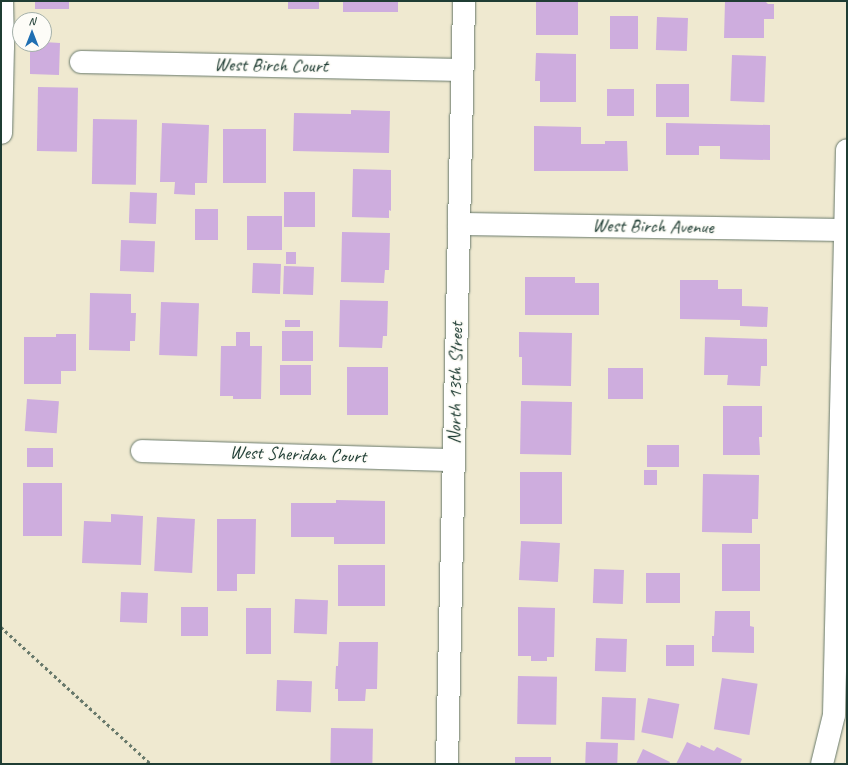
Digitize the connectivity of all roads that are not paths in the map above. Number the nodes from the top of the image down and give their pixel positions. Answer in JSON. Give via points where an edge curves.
{"nodes":[{"id":1,"x":2,"y":1,"type":"edge"},
{"id":2,"x":464,"y":1,"type":"edge"},
{"id":3,"x":2,"y":46,"type":"edge"},
{"id":4,"x":81,"y":62,"type":"dead end"},
{"id":5,"x":462,"y":70,"type":"junction"},
{"id":6,"x":1,"y":133,"type":"edge"},
{"id":7,"x":847,"y":150,"type":"edge"},
{"id":8,"x":459,"y":224,"type":"junction"},
{"id":9,"x":846,"y":230,"type":"edge"},
{"id":10,"x":142,"y":451,"type":"dead end"},
{"id":11,"x":454,"y":460,"type":"junction"},
{"id":12,"x":447,"y":764,"type":"edge"},
{"id":13,"x":822,"y":764,"type":"edge"}],
"edges":[{"from":1,"to":3,"type":"street"},
{"from":2,"to":5,"type":"street","name":"North 13th Street"},
{"from":3,"to":6,"type":"street"},
{"from":4,"to":5,"type":"street","name":"West Birch Court"},
{"from":5,"to":8,"type":"street","name":"North 13th Street"},
{"from":7,"to":9,"type":"street"},
{"from":8,"to":9,"type":"street","name":"West Birch Avenue"},
{"from":8,"to":11,"type":"street","name":"North 13th Street"},
{"from":9,"to":13,"type":"street","via":[[834,715]]},
{"from":10,"to":11,"type":"street","name":"West Sheridan Court"},
{"from":11,"to":12,"type":"street","name":"North 13th Street"}]}
